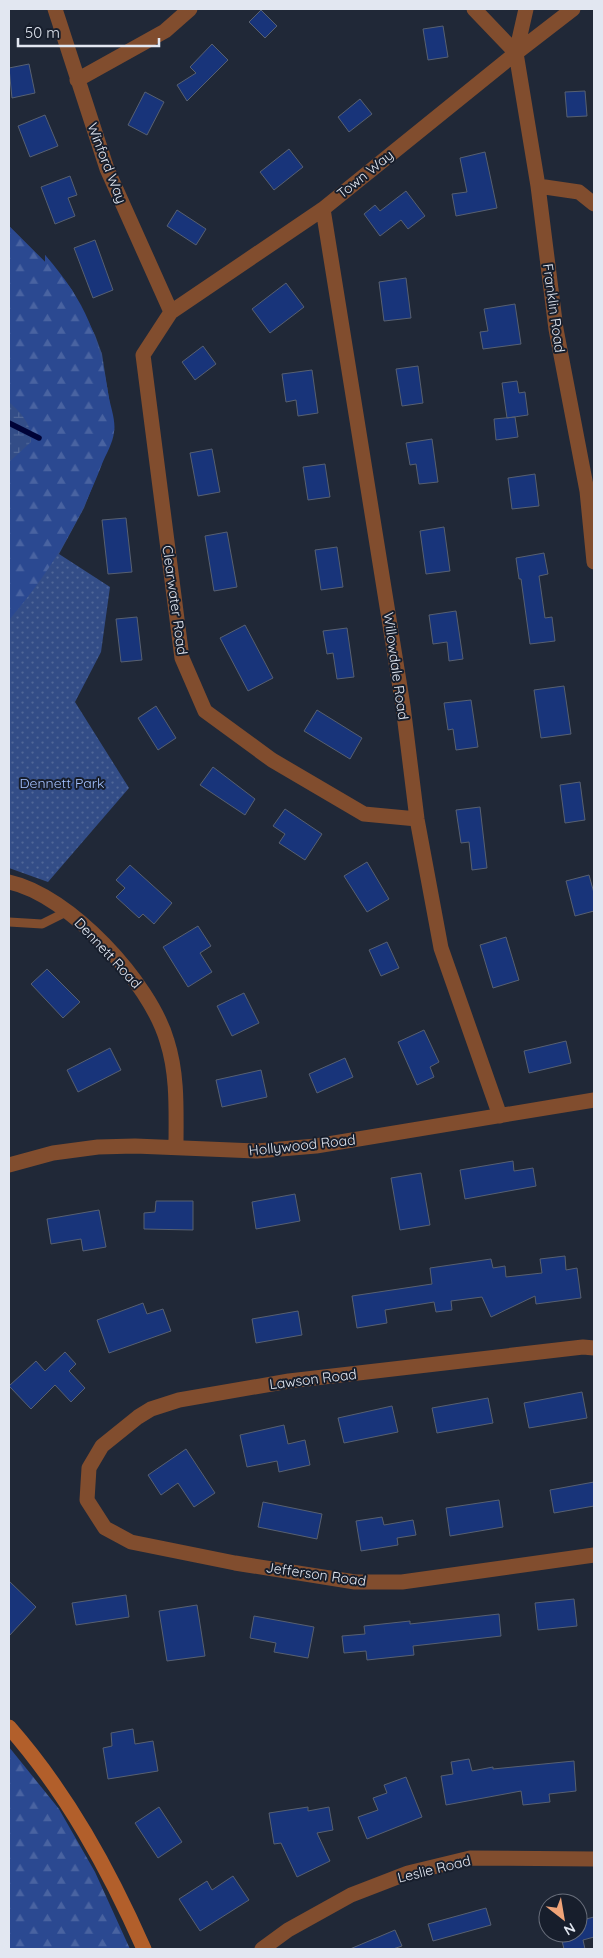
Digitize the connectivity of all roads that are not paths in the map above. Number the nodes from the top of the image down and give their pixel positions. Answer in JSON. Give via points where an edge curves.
{"nodes":[{"id":1,"x":55,"y":9,"type":"edge"},
{"id":2,"x":190,"y":9,"type":"edge"},
{"id":3,"x":474,"y":9,"type":"edge"},
{"id":4,"x":526,"y":9,"type":"edge"},
{"id":5,"x":573,"y":9,"type":"edge"},
{"id":6,"x":516,"y":53,"type":"junction"},
{"id":7,"x":77,"y":80,"type":"junction"},
{"id":8,"x":538,"y":186,"type":"junction"},
{"id":9,"x":594,"y":204,"type":"edge"},
{"id":10,"x":323,"y":208,"type":"junction"},
{"id":11,"x":171,"y":312,"type":"junction"},
{"id":12,"x":591,"y":492,"type":"edge"},
{"id":13,"x":594,"y":562,"type":"edge"},
{"id":14,"x":416,"y":819,"type":"junction"},
{"id":15,"x":9,"y":882,"type":"edge"},
{"id":16,"x":68,"y":911,"type":"junction"},
{"id":17,"x":9,"y":922,"type":"edge"},
{"id":18,"x":594,"y":1100,"type":"edge"},
{"id":19,"x":500,"y":1116,"type":"junction"},
{"id":20,"x":176,"y":1147,"type":"junction"},
{"id":21,"x":9,"y":1165,"type":"edge"},
{"id":22,"x":594,"y":1348,"type":"edge"},
{"id":23,"x":87,"y":1500,"type":"joint"},
{"id":24,"x":594,"y":1555,"type":"edge"},
{"id":25,"x":9,"y":1727,"type":"edge"},
{"id":26,"x":594,"y":1859,"type":"edge"},
{"id":27,"x":144,"y":1949,"type":"edge"},
{"id":28,"x":262,"y":1949,"type":"edge"}],
"edges":[{"from":1,"to":7,"type":"street","name":"Winford Way"},
{"from":2,"to":7,"type":"street","via":[[165,30]]},
{"from":3,"to":6,"type":"street"},
{"from":4,"to":6,"type":"street"},
{"from":5,"to":6,"type":"street","name":"Town Way"},
{"from":6,"to":8,"type":"street","name":"Franklin Road"},
{"from":6,"to":10,"type":"street","name":"Town Way"},
{"from":7,"to":11,"type":"street","name":"Winford Way","via":[[106,168]]},
{"from":8,"to":9,"type":"street","via":[[579,192]]},
{"from":8,"to":12,"type":"street","name":"Franklin Road","via":[[556,329]]},
{"from":10,"to":11,"type":"street","name":"Town Way"},
{"from":10,"to":14,"type":"street","name":"Willowdale Road","via":[[403,706]]},
{"from":11,"to":14,"type":"street","name":"Clearwater Road","via":[[143,355],[182,658],[205,711],[272,760],[364,814]]},
{"from":12,"to":13,"type":"street","name":"Franklin Road"},
{"from":14,"to":19,"type":"street","name":"Willowdale Road","via":[[441,948]]},
{"from":15,"to":16,"type":"street","name":"Dennett Road","via":[[28,887]]},
{"from":16,"to":17,"type":"lane","via":[[42,924]]},
{"from":16,"to":20,"type":"street","name":"Dennett Road","via":[[134,978],[156,1013],[173,1066]]},
{"from":18,"to":19,"type":"street","name":"Hollywood Road"},
{"from":19,"to":20,"type":"street","name":"Hollywood Road","via":[[286,1149]]},
{"from":20,"to":21,"type":"street","name":"Hollywood Road","via":[[75,1149]]},
{"from":22,"to":23,"type":"street","name":"Lawson Road","via":[[290,1381],[179,1400],[151,1409],[102,1446],[89,1468]]},
{"from":23,"to":24,"type":"street","name":"Jefferson Road","via":[[105,1528],[131,1542],[355,1582],[402,1582]]},
{"from":25,"to":27,"type":"main road","via":[[64,1798],[111,1877]]},
{"from":26,"to":28,"type":"street","name":"Leslie Road","via":[[470,1858],[408,1873],[351,1896],[288,1930]]}]}
